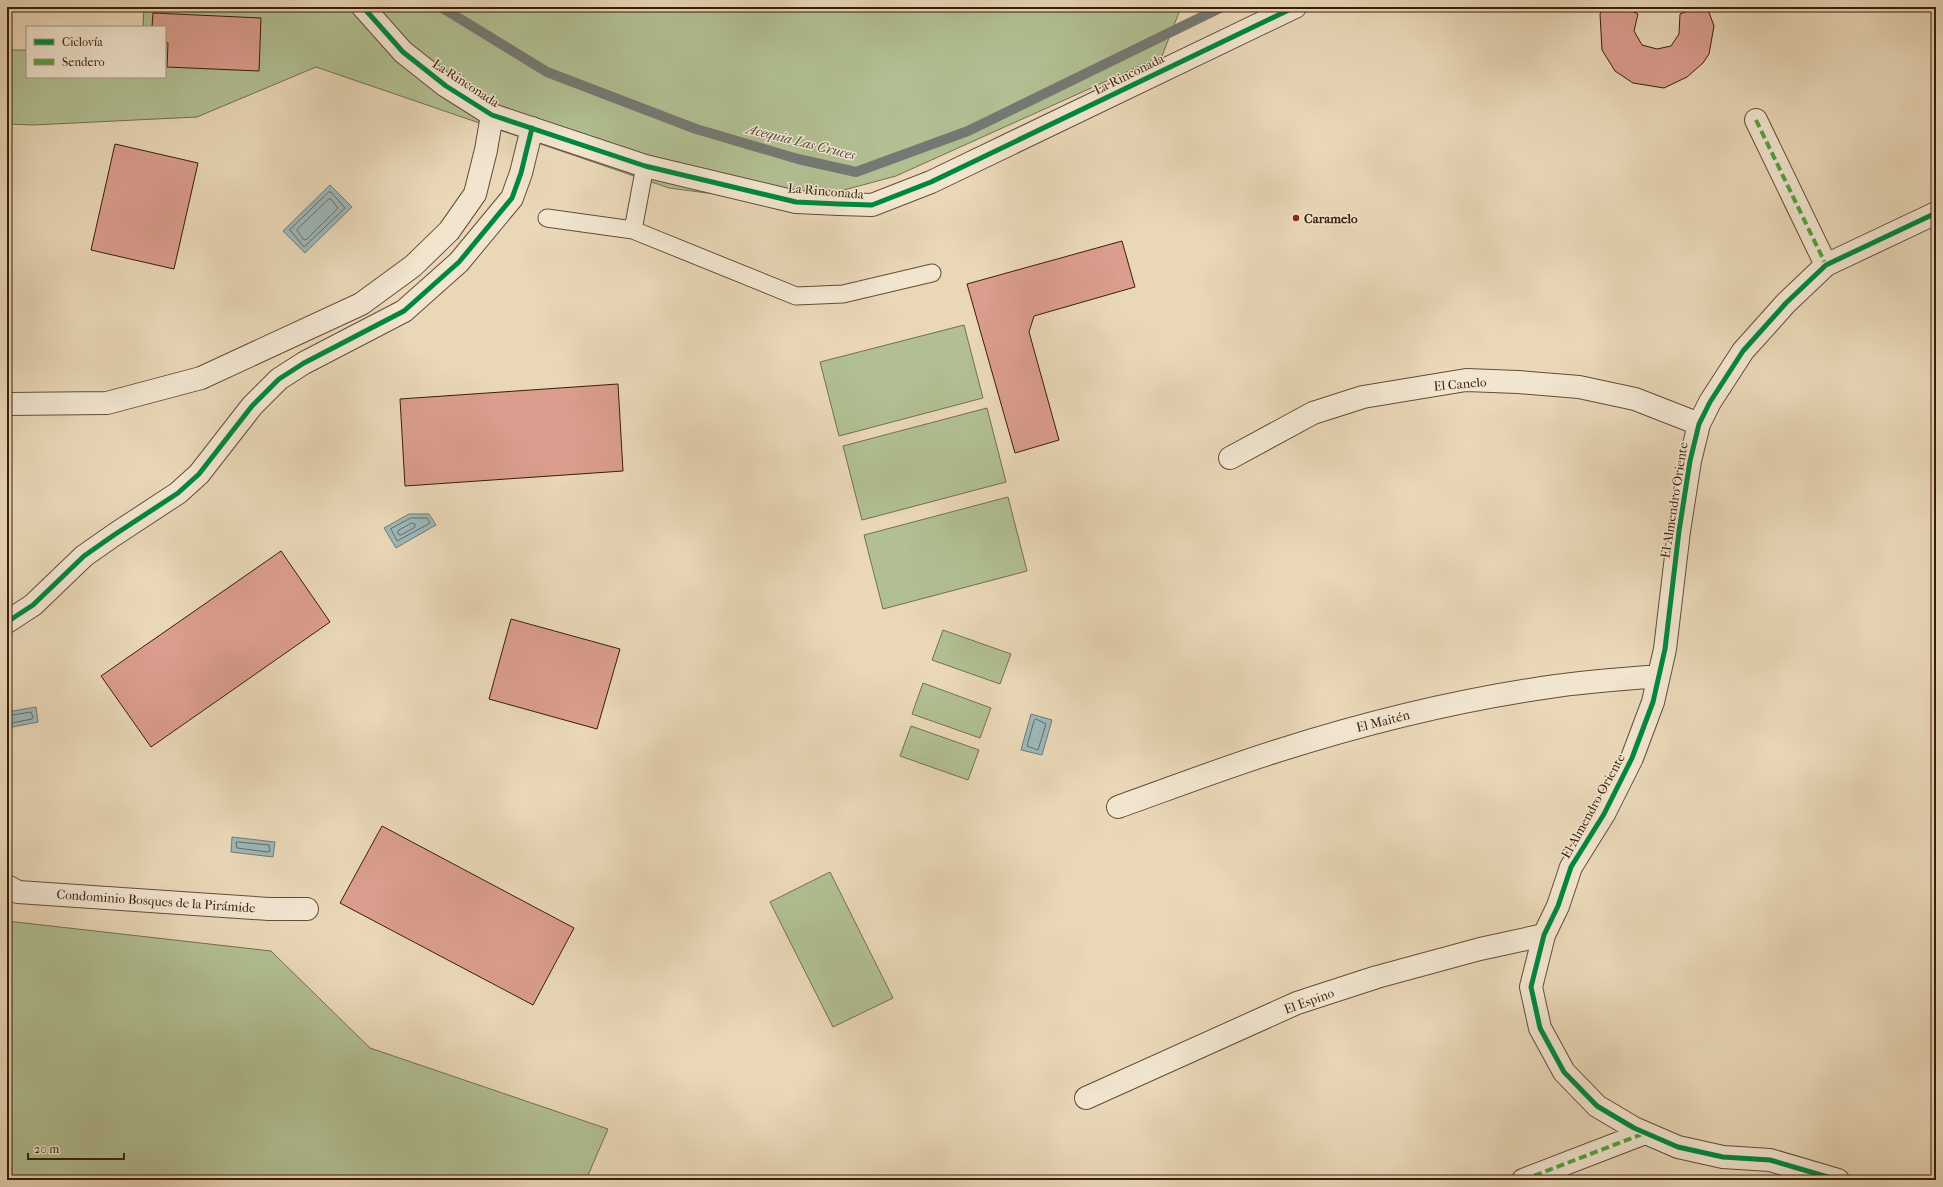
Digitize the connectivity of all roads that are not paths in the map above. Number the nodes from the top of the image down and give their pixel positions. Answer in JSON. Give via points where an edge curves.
{"nodes":[{"id":1,"x":363,"y":7,"type":"edge"},
{"id":2,"x":1295,"y":7,"type":"edge"},
{"id":3,"x":492,"y":115,"type":"junction"},
{"id":4,"x":1756,"y":120,"type":"dead end"},
{"id":5,"x":532,"y":128,"type":"junction"},
{"id":6,"x":646,"y":166,"type":"junction"},
{"id":7,"x":1936,"y":213,"type":"edge"},
{"id":8,"x":547,"y":218,"type":"dead end"},
{"id":9,"x":633,"y":230,"type":"junction"},
{"id":10,"x":1826,"y":265,"type":"junction"},
{"id":11,"x":932,"y":274,"type":"dead end"},
{"id":12,"x":7,"y":404,"type":"edge"},
{"id":13,"x":1699,"y":424,"type":"junction"},
{"id":14,"x":1230,"y":458,"type":"dead end"},
{"id":15,"x":7,"y":622,"type":"edge"},
{"id":16,"x":1659,"y":676,"type":"junction"},
{"id":17,"x":1118,"y":807,"type":"dead end"},
{"id":18,"x":7,"y":886,"type":"edge"},
{"id":19,"x":307,"y":909,"type":"dead end"},
{"id":20,"x":1544,"y":935,"type":"junction"},
{"id":21,"x":1086,"y":1098,"type":"dead end"},
{"id":22,"x":1645,"y":1133,"type":"junction"},
{"id":23,"x":1523,"y":1180,"type":"edge"},
{"id":24,"x":1838,"y":1180,"type":"edge"}],
"edges":[{"from":1,"to":3,"type":"street","name":"La Rinconada","via":[[403,52],[446,86]]},
{"from":2,"to":6,"type":"street","name":"La Rinconada","via":[[931,182],[872,205],[796,202]]},
{"from":3,"to":5,"type":"street","name":"La Rinconada"},
{"from":3,"to":12,"type":"street","via":[[475,194],[450,231],[413,266],[361,304],[201,378],[107,403]]},
{"from":4,"to":10,"type":"street"},
{"from":5,"to":6,"type":"street","name":"La Rinconada"},
{"from":5,"to":15,"type":"street","via":[[512,198],[460,262],[404,311],[304,363],[279,379],[252,406],[199,474],[178,493],[84,556],[33,605]]},
{"from":6,"to":9,"type":"lane"},
{"from":7,"to":10,"type":"street","name":"El Almendro Oriente"},
{"from":8,"to":9,"type":"lane"},
{"from":9,"to":11,"type":"lane","via":[[796,296],[844,294]]},
{"from":10,"to":13,"type":"street","name":"El Almendro Oriente","via":[[1786,303],[1743,351]]},
{"from":13,"to":14,"type":"street","name":"El Canelo","via":[[1635,399],[1579,387],[1466,380],[1363,397],[1313,414]]},
{"from":13,"to":16,"type":"street","name":"El Almendro Oriente","via":[[1679,531],[1665,649]]},
{"from":16,"to":17,"type":"street","name":"El Maitén","via":[[1557,686],[1423,711],[1277,751]]},
{"from":16,"to":20,"type":"street","name":"El Almendro Oriente","via":[[1653,702],[1632,758],[1604,814],[1571,867],[1558,906]]},
{"from":18,"to":19,"type":"street","name":"Condominio Bosques de la Pirámide","via":[[18,892],[269,909]]},
{"from":20,"to":21,"type":"street","name":"El Espino","via":[[1376,978],[1297,1003]]},
{"from":20,"to":22,"type":"street","name":"El Almendro Oriente","via":[[1531,988],[1540,1028],[1564,1072],[1597,1106]]},
{"from":22,"to":23,"type":"street"},
{"from":22,"to":24,"type":"street","name":"El Almendro Oriente","via":[[1678,1147],[1723,1157],[1770,1160]]}]}
